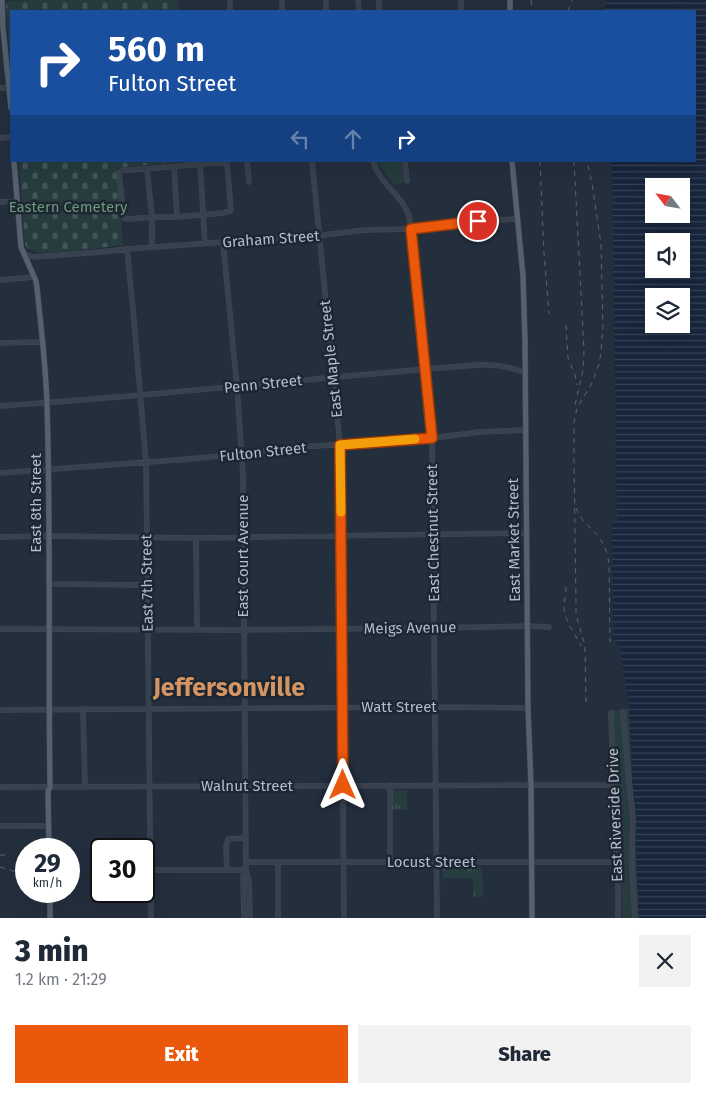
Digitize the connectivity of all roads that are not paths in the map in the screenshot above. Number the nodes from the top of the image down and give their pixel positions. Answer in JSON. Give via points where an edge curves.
{"nodes":[{"id":1,"x":2,"y":0,"type":"edge"},
{"id":2,"x":0,"y":88,"type":"edge"},
{"id":3,"x":9,"y":88,"type":"junction"},
{"id":4,"x":10,"y":98,"type":"edge"},
{"id":5,"x":14,"y":162,"type":"edge"},
{"id":6,"x":247,"y":162,"type":"edge"},
{"id":7,"x":312,"y":162,"type":"edge"},
{"id":8,"x":373,"y":162,"type":"edge"},
{"id":9,"x":405,"y":162,"type":"edge"},
{"id":10,"x":512,"y":162,"type":"edge"},
{"id":11,"x":200,"y":164,"type":"junction"},
{"id":12,"x":174,"y":166,"type":"junction"},
{"id":13,"x":147,"y":169,"type":"junction"},
{"id":14,"x":407,"y":181,"type":"dead end"},
{"id":15,"x":249,"y":182,"type":"dead end"},
{"id":16,"x":17,"y":201,"type":"junction"},
{"id":17,"x":0,"y":202,"type":"edge"},
{"id":18,"x":203,"y":215,"type":"junction"},
{"id":19,"x":152,"y":217,"type":"junction"},
{"id":20,"x":177,"y":217,"type":"junction"},
{"id":21,"x":518,"y":219,"type":"junction"},
{"id":22,"x":411,"y":229,"type":"junction"},
{"id":23,"x":319,"y":235,"type":"junction"},
{"id":24,"x":223,"y":242,"type":"junction"},
{"id":25,"x":205,"y":243,"type":"junction"},
{"id":26,"x":152,"y":247,"type":"junction"},
{"id":27,"x":126,"y":249,"type":"junction"},
{"id":28,"x":24,"y":254,"type":"junction"},
{"id":29,"x":34,"y":277,"type":"junction"},
{"id":30,"x":0,"y":280,"type":"edge"},
{"id":31,"x":42,"y":342,"type":"junction"},
{"id":32,"x":0,"y":343,"type":"edge"},
{"id":33,"x":426,"y":370,"type":"junction"},
{"id":34,"x":525,"y":373,"type":"junction"},
{"id":35,"x":333,"y":377,"type":"junction"},
{"id":36,"x":237,"y":387,"type":"junction"},
{"id":37,"x":140,"y":396,"type":"junction"},
{"id":38,"x":47,"y":403,"type":"junction"},
{"id":39,"x":0,"y":406,"type":"edge"},
{"id":40,"x":525,"y":430,"type":"junction"},
{"id":41,"x":432,"y":438,"type":"junction"},
{"id":42,"x":340,"y":445,"type":"junction"},
{"id":43,"x":242,"y":454,"type":"junction"},
{"id":44,"x":146,"y":462,"type":"junction"},
{"id":45,"x":48,"y":469,"type":"junction"},
{"id":46,"x":0,"y":474,"type":"edge"},
{"id":47,"x":526,"y":533,"type":"junction"},
{"id":48,"x":341,"y":535,"type":"junction"},
{"id":49,"x":434,"y":535,"type":"junction"},
{"id":50,"x":48,"y":536,"type":"junction"},
{"id":51,"x":0,"y":537,"type":"edge"},
{"id":52,"x":147,"y":537,"type":"junction"},
{"id":53,"x":243,"y":537,"type":"junction"},
{"id":54,"x":196,"y":538,"type":"junction"},
{"id":55,"x":49,"y":584,"type":"junction"},
{"id":56,"x":148,"y":584,"type":"junction"},
{"id":57,"x":528,"y":626,"type":"junction"},
{"id":58,"x":549,"y":627,"type":"dead end"},
{"id":59,"x":434,"y":628,"type":"junction"},
{"id":60,"x":0,"y":629,"type":"edge"},
{"id":61,"x":50,"y":629,"type":"junction"},
{"id":62,"x":148,"y":630,"type":"junction"},
{"id":63,"x":197,"y":630,"type":"junction"},
{"id":64,"x":244,"y":630,"type":"junction"},
{"id":65,"x":342,"y":630,"type":"junction"},
{"id":66,"x":435,"y":707,"type":"junction"},
{"id":67,"x":244,"y":708,"type":"junction"},
{"id":68,"x":342,"y":708,"type":"junction"},
{"id":69,"x":528,"y":708,"type":"junction"},
{"id":70,"x":49,"y":709,"type":"junction"},
{"id":71,"x":84,"y":709,"type":"junction"},
{"id":72,"x":148,"y":709,"type":"junction"},
{"id":73,"x":0,"y":710,"type":"edge"},
{"id":74,"x":612,"y":712,"type":"dead end"},
{"id":75,"x":624,"y":712,"type":"dead end"},
{"id":76,"x":245,"y":785,"type":"junction"},
{"id":77,"x":343,"y":785,"type":"junction"},
{"id":78,"x":390,"y":785,"type":"junction"},
{"id":79,"x":436,"y":785,"type":"junction"},
{"id":80,"x":531,"y":785,"type":"junction"},
{"id":81,"x":614,"y":785,"type":"junction"},
{"id":82,"x":85,"y":786,"type":"junction"},
{"id":83,"x":150,"y":786,"type":"junction"},
{"id":84,"x":0,"y":787,"type":"edge"},
{"id":85,"x":50,"y":787,"type":"junction"},
{"id":86,"x":0,"y":826,"type":"edge"},
{"id":87,"x":49,"y":826,"type":"junction"},
{"id":88,"x":49,"y":838,"type":"edge"},
{"id":89,"x":151,"y":838,"type":"edge"},
{"id":90,"x":246,"y":838,"type":"junction"},
{"id":91,"x":246,"y":862,"type":"junction"},
{"id":92,"x":278,"y":862,"type":"junction"},
{"id":93,"x":344,"y":862,"type":"junction"},
{"id":94,"x":390,"y":862,"type":"junction"},
{"id":95,"x":436,"y":862,"type":"junction"},
{"id":96,"x":532,"y":862,"type":"junction"},
{"id":97,"x":617,"y":862,"type":"junction"},
{"id":98,"x":155,"y":870,"type":"edge"},
{"id":99,"x":227,"y":870,"type":"junction"},
{"id":100,"x":246,"y":870,"type":"junction"},
{"id":101,"x":50,"y":903,"type":"edge"},
{"id":102,"x":151,"y":903,"type":"edge"},
{"id":103,"x":50,"y":918,"type":"edge"},
{"id":104,"x":151,"y":918,"type":"edge"},
{"id":105,"x":244,"y":918,"type":"edge"},
{"id":106,"x":250,"y":918,"type":"edge"},
{"id":107,"x":278,"y":918,"type":"edge"},
{"id":108,"x":344,"y":918,"type":"edge"},
{"id":109,"x":437,"y":918,"type":"edge"},
{"id":110,"x":532,"y":918,"type":"edge"},
{"id":111,"x":618,"y":918,"type":"edge"},
{"id":112,"x":635,"y":918,"type":"edge"}],
"edges":[{"from":1,"to":3,"type":"main road"},
{"from":2,"to":3,"type":"street"},
{"from":3,"to":4,"type":"main road"},
{"from":5,"to":16,"type":"main road","name":"East 8th Street"},
{"from":6,"to":15,"type":"street"},
{"from":7,"to":23,"type":"street","name":"East Maple Street"},
{"from":8,"to":22,"type":"street","name":"East Chestnut Street","via":[[377,173],[407,208]]},
{"from":9,"to":14,"type":"street"},
{"from":10,"to":21,"type":"main road","name":"East Market Street"},
{"from":11,"to":12,"type":"street"},
{"from":11,"to":18,"type":"street"},
{"from":11,"to":18,"type":"street","via":[[225,163],[228,171],[230,211]]},
{"from":12,"to":13,"type":"street"},
{"from":12,"to":20,"type":"street"},
{"from":13,"to":19,"type":"street"},
{"from":13,"to":19,"type":"street","via":[[119,173],[124,218]]},
{"from":16,"to":17,"type":"street"},
{"from":16,"to":28,"type":"main road","name":"East 8th Street"},
{"from":18,"to":20,"type":"street"},
{"from":18,"to":25,"type":"street"},
{"from":19,"to":20,"type":"street"},
{"from":19,"to":26,"type":"street"},
{"from":21,"to":22,"type":"street","name":"Graham Street"},
{"from":21,"to":34,"type":"main road","name":"East Market Street"},
{"from":22,"to":23,"type":"street","name":"Graham Street"},
{"from":22,"to":33,"type":"street","name":"East Chestnut Street"},
{"from":23,"to":24,"type":"street","name":"Graham Street"},
{"from":23,"to":35,"type":"street","name":"East Maple Street"},
{"from":24,"to":25,"type":"street","name":"Graham Street"},
{"from":24,"to":36,"type":"street","name":"East Court Avenue"},
{"from":25,"to":26,"type":"street","name":"Graham Street"},
{"from":26,"to":27,"type":"street","name":"Graham Street"},
{"from":27,"to":28,"type":"street","name":"Graham Street"},
{"from":27,"to":37,"type":"street","name":"East 7th Street"},
{"from":28,"to":29,"type":"main road","name":"East 8th Street"},
{"from":29,"to":30,"type":"street"},
{"from":29,"to":31,"type":"main road","name":"East 8th Street","via":[[38,288]]},
{"from":31,"to":32,"type":"street"},
{"from":31,"to":38,"type":"main road","name":"East 8th Street"},
{"from":33,"to":34,"type":"street","name":"Penn Street","via":[[490,365],[506,366]]},
{"from":33,"to":35,"type":"street","name":"Penn Street"},
{"from":33,"to":41,"type":"street","name":"East Chestnut Street"},
{"from":34,"to":40,"type":"main road","name":"East Market Street"},
{"from":35,"to":36,"type":"street","name":"Penn Street"},
{"from":35,"to":42,"type":"street","name":"East Maple Street"},
{"from":36,"to":37,"type":"street","name":"Penn Street"},
{"from":36,"to":43,"type":"street","name":"East Court Avenue"},
{"from":37,"to":38,"type":"street","name":"Penn Street"},
{"from":37,"to":44,"type":"street","name":"East 7th Street"},
{"from":38,"to":39,"type":"street","name":"Penn Street"},
{"from":38,"to":45,"type":"main road","name":"East 8th Street"},
{"from":40,"to":41,"type":"street","name":"Fulton Street"},
{"from":40,"to":47,"type":"main road","name":"East Market Street"},
{"from":41,"to":42,"type":"street","name":"Fulton Street"},
{"from":41,"to":49,"type":"street","name":"East Chestnut Street"},
{"from":42,"to":43,"type":"street","name":"Fulton Street"},
{"from":42,"to":48,"type":"street","name":"East Maple Street"},
{"from":43,"to":44,"type":"street","name":"Fulton Street"},
{"from":43,"to":53,"type":"street","name":"East Court Avenue"},
{"from":44,"to":45,"type":"street","name":"Fulton Street"},
{"from":44,"to":52,"type":"street","name":"East 7th Street"},
{"from":45,"to":46,"type":"street","name":"Fulton Street"},
{"from":45,"to":50,"type":"main road","name":"East 8th Street"},
{"from":47,"to":49,"type":"street"},
{"from":47,"to":57,"type":"main road","name":"East Market Street"},
{"from":48,"to":49,"type":"street"},
{"from":48,"to":53,"type":"street"},
{"from":48,"to":65,"type":"street","name":"East Maple Street"},
{"from":49,"to":59,"type":"street","name":"East Chestnut Street"},
{"from":50,"to":51,"type":"street"},
{"from":50,"to":52,"type":"street"},
{"from":50,"to":55,"type":"main road","name":"East 8th Street"},
{"from":52,"to":54,"type":"street"},
{"from":52,"to":56,"type":"street","name":"East 7th Street"},
{"from":53,"to":54,"type":"street"},
{"from":53,"to":64,"type":"street","name":"East Court Avenue"},
{"from":54,"to":63,"type":"street"},
{"from":55,"to":56,"type":"street"},
{"from":55,"to":61,"type":"main road","name":"East 8th Street"},
{"from":56,"to":62,"type":"street","name":"East 7th Street"},
{"from":57,"to":58,"type":"street","name":"Meigs Avenue"},
{"from":57,"to":59,"type":"street","name":"Meigs Avenue"},
{"from":57,"to":69,"type":"main road","name":"East Market Street"},
{"from":59,"to":65,"type":"street","name":"Meigs Avenue"},
{"from":59,"to":66,"type":"street","name":"East Chestnut Street"},
{"from":60,"to":61,"type":"street","name":"Meigs Avenue"},
{"from":61,"to":62,"type":"street","name":"Meigs Avenue"},
{"from":61,"to":70,"type":"main road","name":"East 8th Street"},
{"from":62,"to":63,"type":"street","name":"Meigs Avenue"},
{"from":62,"to":72,"type":"street","name":"East 7th Street"},
{"from":63,"to":64,"type":"street","name":"Meigs Avenue"},
{"from":64,"to":65,"type":"street","name":"Meigs Avenue"},
{"from":64,"to":67,"type":"street","name":"East Court Avenue"},
{"from":65,"to":68,"type":"street","name":"East Maple Street"},
{"from":66,"to":68,"type":"street","name":"Watt Street"},
{"from":66,"to":69,"type":"street","name":"Watt Street"},
{"from":66,"to":79,"type":"street","name":"East Chestnut Street"},
{"from":67,"to":68,"type":"street","name":"Watt Street"},
{"from":67,"to":72,"type":"street","name":"Watt Street"},
{"from":67,"to":76,"type":"street","name":"East Court Avenue"},
{"from":68,"to":77,"type":"street","name":"East Maple Street"},
{"from":69,"to":80,"type":"main road","name":"East Market Street"},
{"from":70,"to":71,"type":"street","name":"Watt Street"},
{"from":70,"to":73,"type":"street","name":"Watt Street"},
{"from":70,"to":85,"type":"main road","name":"East 8th Street"},
{"from":71,"to":72,"type":"street","name":"Watt Street"},
{"from":71,"to":82,"type":"street"},
{"from":72,"to":83,"type":"street","name":"East 7th Street"},
{"from":74,"to":81,"type":"street","name":"East Riverside Drive"},
{"from":75,"to":112,"type":"street","via":[[633,816]]},
{"from":76,"to":77,"type":"street","name":"Walnut Street"},
{"from":76,"to":83,"type":"street","name":"Walnut Street"},
{"from":76,"to":90,"type":"street","name":"East Court Avenue"},
{"from":77,"to":78,"type":"street","name":"Walnut Street"},
{"from":77,"to":93,"type":"street","name":"East Maple Street"},
{"from":78,"to":79,"type":"street","name":"Walnut Street"},
{"from":78,"to":94,"type":"street"},
{"from":79,"to":80,"type":"street","name":"Walnut Street"},
{"from":79,"to":95,"type":"street","name":"East Chestnut Street"},
{"from":80,"to":81,"type":"street","name":"Walnut Street"},
{"from":80,"to":96,"type":"main road","name":"East Market Street"},
{"from":81,"to":97,"type":"street","name":"East Riverside Drive"},
{"from":82,"to":83,"type":"street","name":"Walnut Street"},
{"from":82,"to":85,"type":"street","name":"Walnut Street"},
{"from":83,"to":89,"type":"street","name":"East 7th Street"},
{"from":84,"to":85,"type":"street","name":"Walnut Street"},
{"from":85,"to":87,"type":"main road","name":"East 8th Street"},
{"from":86,"to":87,"type":"street"},
{"from":87,"to":88,"type":"main road","name":"East 8th Street"},
{"from":90,"to":91,"type":"street","name":"East Court Avenue"},
{"from":90,"to":99,"type":"street","via":[[228,839]]},
{"from":91,"to":92,"type":"street","name":"Locust Street"},
{"from":91,"to":100,"type":"street","name":"East Court Avenue"},
{"from":92,"to":93,"type":"street","name":"Locust Street"},
{"from":92,"to":107,"type":"street"},
{"from":93,"to":94,"type":"street","name":"Locust Street"},
{"from":93,"to":108,"type":"street","name":"East Maple Street"},
{"from":94,"to":95,"type":"street","name":"Locust Street"},
{"from":95,"to":96,"type":"street","name":"Locust Street"},
{"from":95,"to":109,"type":"street","name":"East Chestnut Street"},
{"from":96,"to":97,"type":"street","name":"Locust Street"},
{"from":96,"to":110,"type":"main road","name":"East Market Street"},
{"from":97,"to":111,"type":"street","name":"East Riverside Drive"},
{"from":98,"to":99,"type":"street"},
{"from":99,"to":100,"type":"street"},
{"from":100,"to":105,"type":"street","name":"East Court Avenue","via":[[243,877]]},
{"from":100,"to":106,"type":"street","name":"East Court Avenue"},
{"from":101,"to":103,"type":"main road"},
{"from":102,"to":104,"type":"street","name":"East 7th Street"}]}
